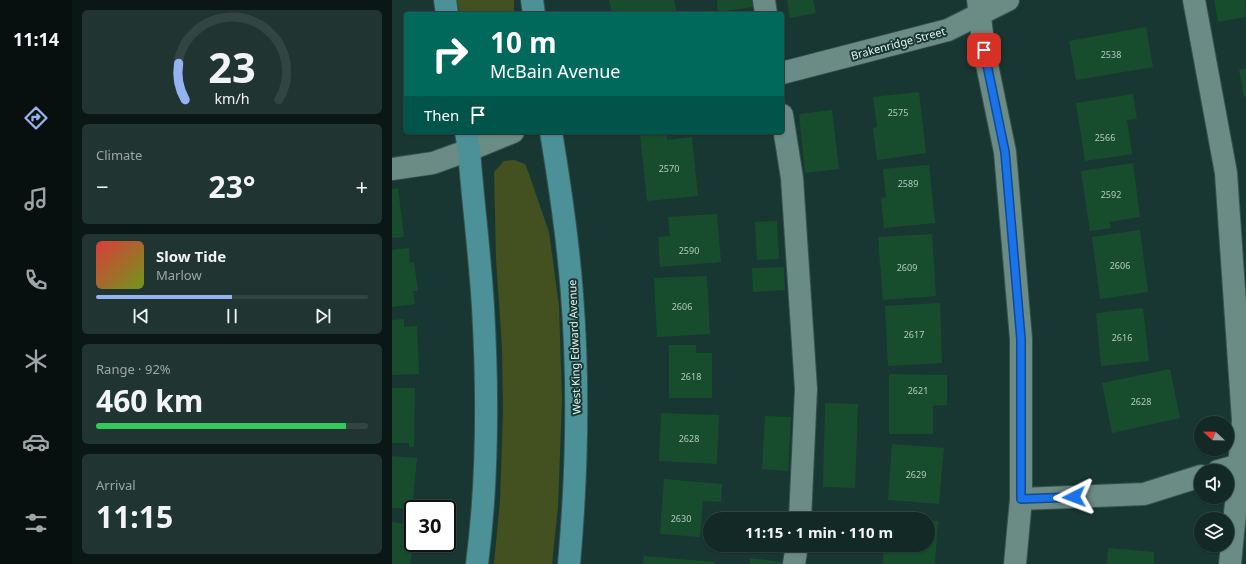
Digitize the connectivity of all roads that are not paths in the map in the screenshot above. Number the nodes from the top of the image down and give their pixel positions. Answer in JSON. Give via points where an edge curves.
{"nodes":[{"id":1,"x":445,"y":0,"type":"edge"},
{"id":2,"x":532,"y":0,"type":"edge"},
{"id":3,"x":764,"y":0,"type":"edge"},
{"id":4,"x":1008,"y":0,"type":"edge"},
{"id":5,"x":1194,"y":0,"type":"edge"},
{"id":6,"x":979,"y":7,"type":"edge"},
{"id":7,"x":448,"y":12,"type":"edge"},
{"id":8,"x":534,"y":12,"type":"edge"},
{"id":9,"x":766,"y":12,"type":"edge"},
{"id":10,"x":784,"y":72,"type":"edge"},
{"id":11,"x":784,"y":128,"type":"edge"},
{"id":12,"x":503,"y":134,"type":"edge"},
{"id":13,"x":551,"y":134,"type":"edge"},
{"id":14,"x":468,"y":141,"type":"edge"},
{"id":15,"x":392,"y":169,"type":"edge"},
{"id":16,"x":1243,"y":463,"type":"edge"},
{"id":17,"x":1194,"y":478,"type":"edge"},
{"id":18,"x":1021,"y":499,"type":"junction"},
{"id":19,"x":800,"y":512,"type":"edge"},
{"id":20,"x":796,"y":552,"type":"edge"},
{"id":21,"x":477,"y":564,"type":"edge"},
{"id":22,"x":569,"y":564,"type":"edge"},
{"id":23,"x":794,"y":564,"type":"edge"},
{"id":24,"x":1015,"y":564,"type":"edge"},
{"id":25,"x":1230,"y":564,"type":"edge"}],
"edges":[{"from":1,"to":7,"type":"main road"},
{"from":2,"to":8,"type":"main road"},
{"from":3,"to":9,"type":"street"},
{"from":4,"to":6,"type":"street","name":"Brakenridge Street"},
{"from":5,"to":16,"type":"street","via":[[1226,173],[1243,420]]},
{"from":6,"to":10,"type":"street","name":"Brakenridge Street","via":[[948,30]]},
{"from":6,"to":18,"type":"street","via":[[984,50],[1005,152],[1021,339]]},
{"from":11,"to":19,"type":"street","via":[[792,178],[806,389]]},
{"from":12,"to":14,"type":"street"},
{"from":13,"to":22,"type":"main road","name":"West King Edward Avenue","via":[[565,224],[576,357],[577,435]]},
{"from":14,"to":15,"type":"street","via":[[433,163]]},
{"from":14,"to":21,"type":"main road","via":[[486,362],[486,448]]},
{"from":16,"to":25,"type":"street"},
{"from":17,"to":18,"type":"street","via":[[1144,494]]},
{"from":18,"to":24,"type":"street"},
{"from":20,"to":23,"type":"street"}]}
